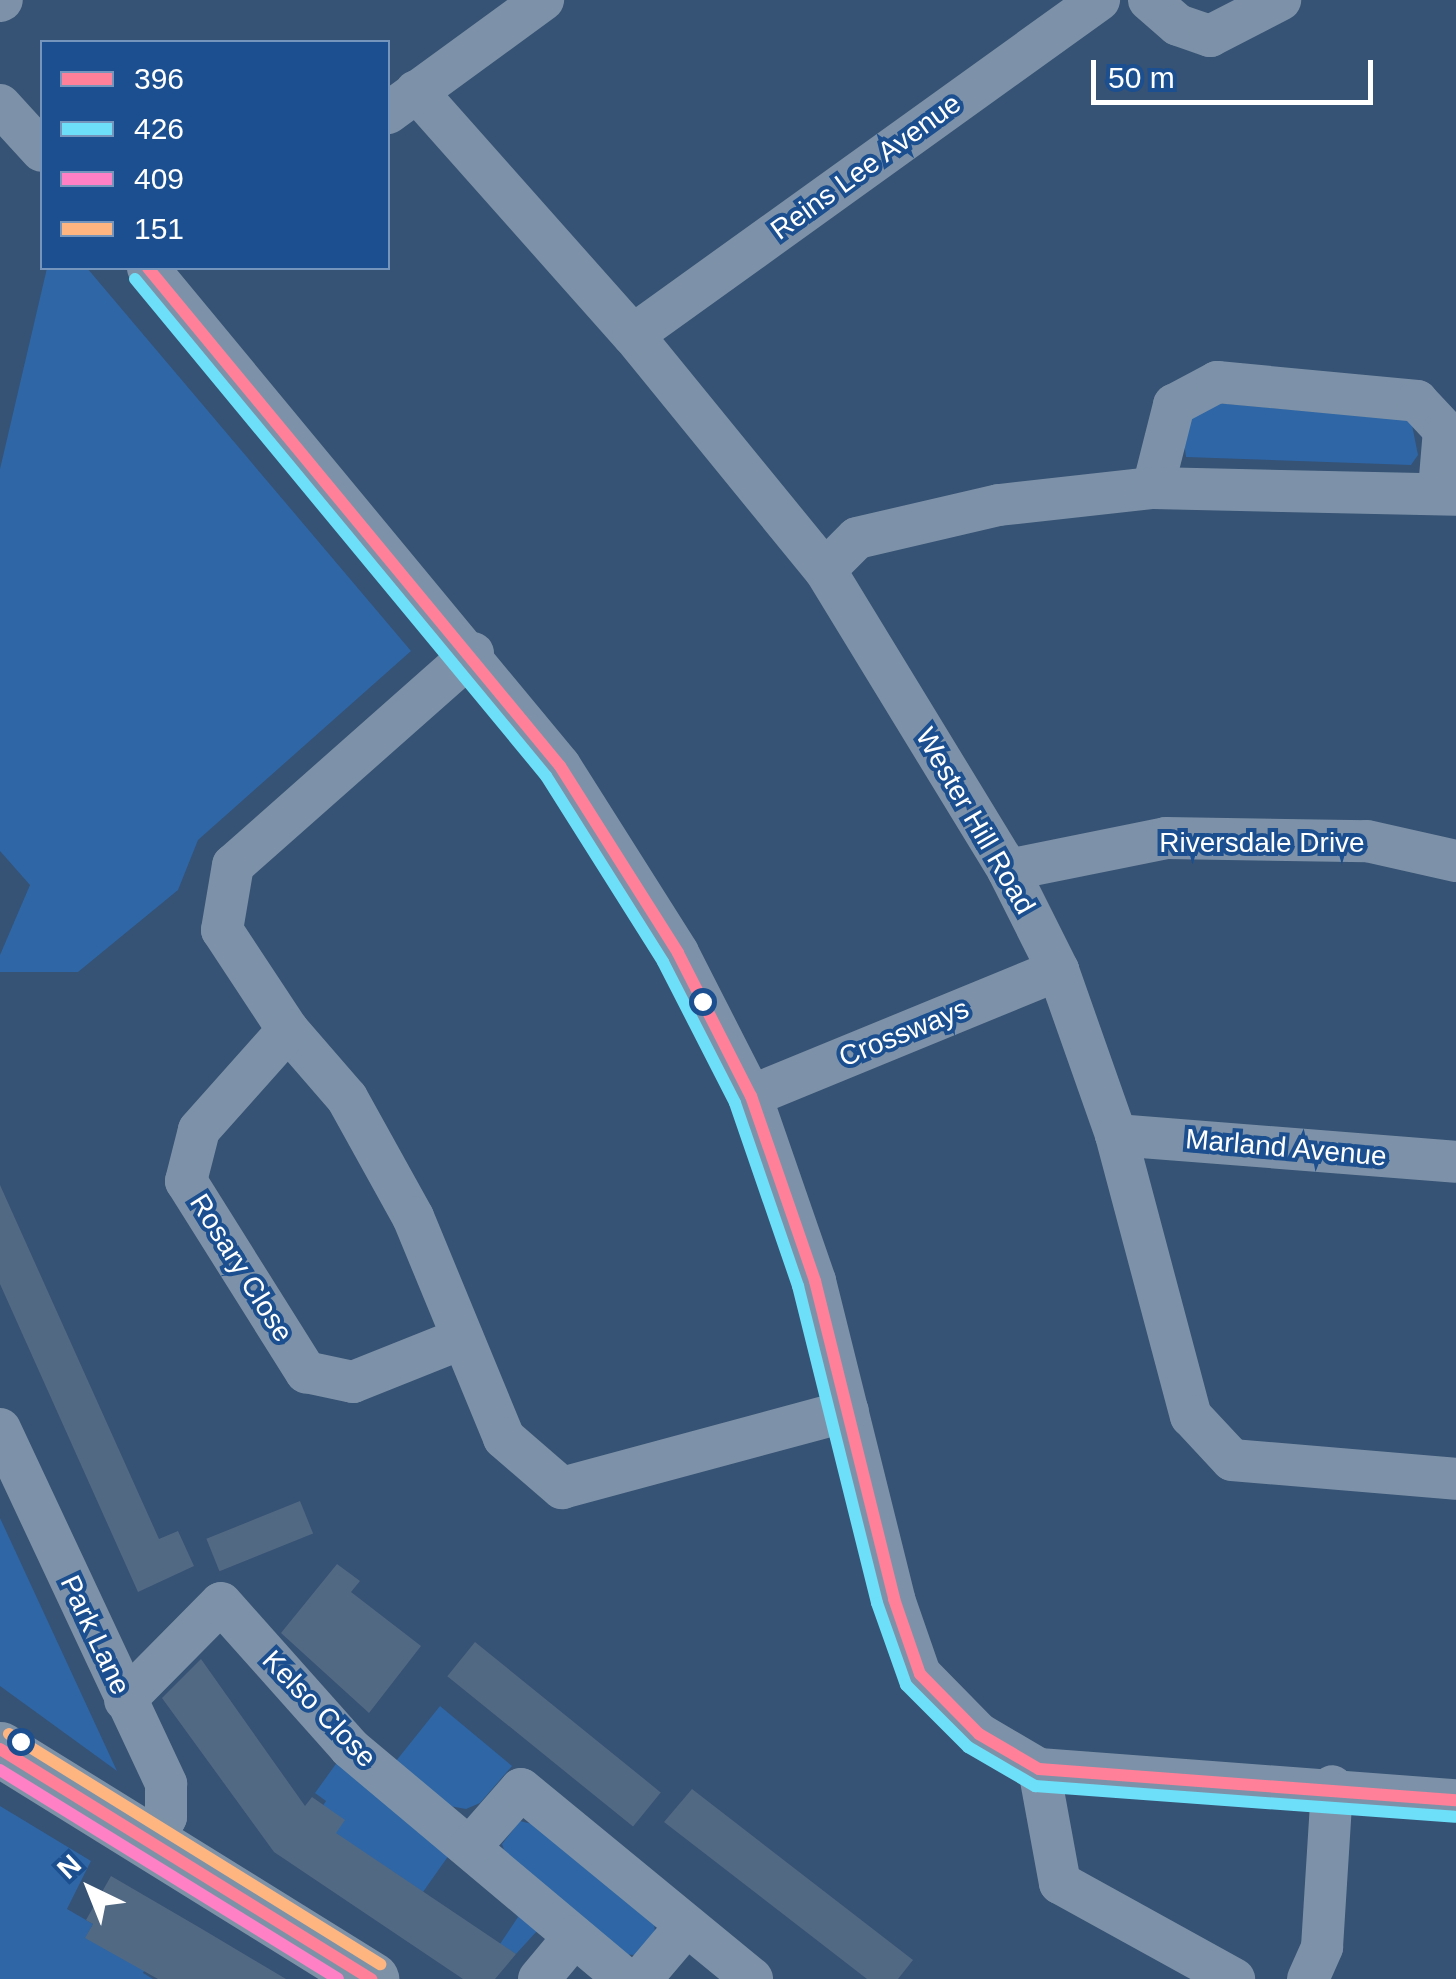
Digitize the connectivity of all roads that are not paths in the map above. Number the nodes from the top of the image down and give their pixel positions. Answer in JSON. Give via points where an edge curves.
{"nodes":[{"id":1,"x":543,"y":0,"type":"edge"},
{"id":2,"x":1099,"y":0,"type":"edge"},
{"id":3,"x":1149,"y":0,"type":"edge"},
{"id":4,"x":1280,"y":0,"type":"edge"},
{"id":5,"x":402,"y":102,"type":"edge"},
{"id":6,"x":0,"y":105,"type":"edge"},
{"id":7,"x":40,"y":150,"type":"edge"},
{"id":8,"x":163,"y":272,"type":"edge"},
{"id":9,"x":633,"y":335,"type":"junction"},
{"id":10,"x":1153,"y":488,"type":"junction"},
{"id":11,"x":1447,"y":492,"type":"edge"},
{"id":12,"x":825,"y":570,"type":"junction"},
{"id":13,"x":473,"y":653,"type":"junction"},
{"id":14,"x":1456,"y":861,"type":"edge"},
{"id":15,"x":1008,"y":870,"type":"junction"},
{"id":16,"x":1058,"y":970,"type":"junction"},
{"id":17,"x":288,"y":1030,"type":"junction"},
{"id":18,"x":751,"y":1096,"type":"junction"},
{"id":19,"x":1116,"y":1134,"type":"junction"},
{"id":20,"x":1456,"y":1162,"type":"edge"},
{"id":21,"x":463,"y":1338,"type":"junction"},
{"id":22,"x":848,"y":1412,"type":"junction"},
{"id":23,"x":0,"y":1428,"type":"edge"},
{"id":24,"x":1456,"y":1478,"type":"edge"},
{"id":25,"x":125,"y":1700,"type":"junction"},
{"id":26,"x":0,"y":1749,"type":"edge"},
{"id":27,"x":1038,"y":1769,"type":"junction"},
{"id":28,"x":1332,"y":1786,"type":"junction"},
{"id":29,"x":1456,"y":1800,"type":"edge"},
{"id":30,"x":151,"y":1841,"type":"junction"},
{"id":31,"x":470,"y":1847,"type":"junction"},
{"id":32,"x":686,"y":1926,"type":"junction"},
{"id":33,"x":574,"y":1937,"type":"junction"},
{"id":34,"x":371,"y":1979,"type":"edge"},
{"id":35,"x":539,"y":1979,"type":"edge"},
{"id":36,"x":625,"y":1979,"type":"edge"},
{"id":37,"x":642,"y":1979,"type":"edge"},
{"id":38,"x":752,"y":1979,"type":"edge"},
{"id":39,"x":1234,"y":1979,"type":"edge"},
{"id":40,"x":1308,"y":1979,"type":"edge"}],
"edges":[{"from":1,"to":5,"type":"street"},
{"from":2,"to":9,"type":"street","name":"Reins Lee Avenue"},
{"from":3,"to":4,"type":"street","via":[[1178,25],[1210,36]]},
{"from":5,"to":9,"type":"street","name":"Wester Hill Road"},
{"from":6,"to":7,"type":"street"},
{"from":8,"to":13,"type":"street"},
{"from":9,"to":12,"type":"street","name":"Wester Hill Road"},
{"from":10,"to":11,"type":"street"},
{"from":10,"to":11,"type":"street","via":[[1174,405],[1217,382],[1416,401],[1444,430]]},
{"from":10,"to":12,"type":"street","via":[[998,505],[857,538]]},
{"from":12,"to":15,"type":"street","name":"Wester Hill Road"},
{"from":13,"to":17,"type":"street","via":[[233,865],[222,930]]},
{"from":13,"to":18,"type":"street","via":[[580,797],[678,953]]},
{"from":14,"to":15,"type":"street","name":"Riversdale Drive","via":[[1366,841],[1166,838]]},
{"from":15,"to":16,"type":"street","name":"Wester Hill Road"},
{"from":16,"to":18,"type":"street","name":"Crossways"},
{"from":16,"to":19,"type":"street","name":"Wester Hill Road"},
{"from":17,"to":21,"type":"street","via":[[348,1098],[413,1217]]},
{"from":17,"to":21,"type":"street","name":"Rosary Close","via":[[199,1130],[186,1181],[306,1372],[353,1382]]},
{"from":18,"to":22,"type":"street","via":[[815,1281]]},
{"from":19,"to":20,"type":"street","name":"Marland Avenue"},
{"from":19,"to":24,"type":"street","name":"Wester Hill Road","via":[[1190,1416],[1232,1460]]},
{"from":21,"to":22,"type":"street","via":[[504,1438],[562,1488]]},
{"from":22,"to":27,"type":"street","via":[[894,1599],[920,1674],[979,1734]]},
{"from":23,"to":25,"type":"street","name":"Park Lane"},
{"from":25,"to":30,"type":"street","name":"Park Lane","via":[[169,1800]]},
{"from":25,"to":31,"type":"street","name":"Kelso Close","via":[[221,1602],[350,1748]]},
{"from":26,"to":30,"type":"highway"},
{"from":27,"to":28,"type":"street"},
{"from":27,"to":39,"type":"street","via":[[1060,1883]]},
{"from":28,"to":29,"type":"street"},
{"from":28,"to":40,"type":"street","via":[[1322,1947]]},
{"from":30,"to":34,"type":"highway"},
{"from":31,"to":32,"type":"street","via":[[521,1789]]},
{"from":31,"to":33,"type":"street","name":"Kelso Close"},
{"from":32,"to":37,"type":"street"},
{"from":32,"to":38,"type":"street"},
{"from":33,"to":35,"type":"street"},
{"from":33,"to":36,"type":"street","name":"Kelso Close"}]}
